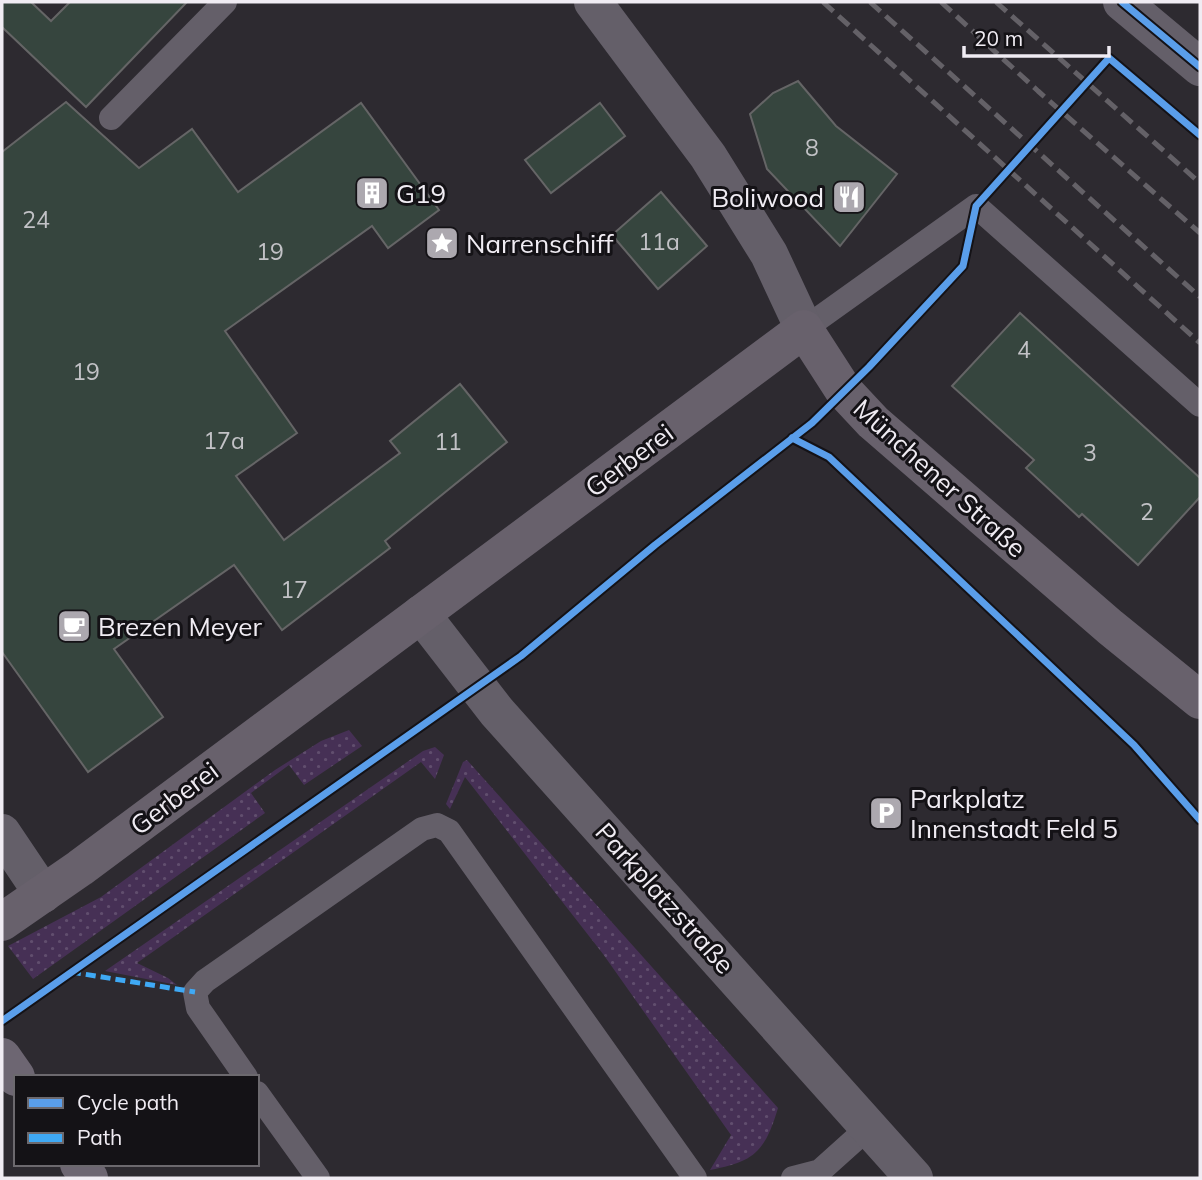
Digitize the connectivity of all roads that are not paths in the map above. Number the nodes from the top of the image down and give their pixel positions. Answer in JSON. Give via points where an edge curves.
{"nodes":[{"id":1,"x":225,"y":2,"type":"edge"},
{"id":2,"x":593,"y":2,"type":"edge"},
{"id":3,"x":1122,"y":2,"type":"edge"},
{"id":4,"x":1200,"y":67,"type":"edge"},
{"id":5,"x":111,"y":118,"type":"dead end"},
{"id":6,"x":804,"y":329,"type":"junction"},
{"id":7,"x":1200,"y":405,"type":"edge"},
{"id":8,"x":421,"y":614,"type":"junction"},
{"id":9,"x":1200,"y":700,"type":"edge"},
{"id":10,"x":2,"y":833,"type":"edge"},
{"id":11,"x":44,"y":894,"type":"junction"},
{"id":12,"x":2,"y":922,"type":"edge"},
{"id":13,"x":2,"y":1057,"type":"edge"},
{"id":14,"x":15,"y":1075,"type":"edge"},
{"id":15,"x":245,"y":1075,"type":"edge"},
{"id":16,"x":259,"y":1096,"type":"edge"},
{"id":17,"x":869,"y":1126,"type":"junction"},
{"id":18,"x":819,"y":1175,"type":"edge"},
{"id":19,"x":318,"y":1178,"type":"edge"},
{"id":20,"x":695,"y":1178,"type":"edge"},
{"id":21,"x":793,"y":1178,"type":"edge"},
{"id":22,"x":914,"y":1178,"type":"edge"}],
"edges":[{"from":1,"to":5,"type":"lane"},
{"from":2,"to":6,"type":"street","name":"Münchener Straße","via":[[708,156],[769,254]]},
{"from":3,"to":4,"type":"street"},
{"from":6,"to":7,"type":"lane","name":"Gerberei","via":[[976,206]]},
{"from":6,"to":8,"type":"main road","name":"Gerberei"},
{"from":6,"to":9,"type":"main road","name":"Münchener Straße","via":[[844,391],[873,422]]},
{"from":8,"to":11,"type":"main road","name":"Gerberei"},
{"from":8,"to":17,"type":"street","name":"Parkplatzstraße","via":[[497,712]]},
{"from":10,"to":11,"type":"street"},
{"from":11,"to":12,"type":"main road","name":"Gerberei"},
{"from":13,"to":14,"type":"highway"},
{"from":15,"to":20,"type":"lane","via":[[198,1009],[195,992],[422,829],[438,825],[449,831]]},
{"from":16,"to":19,"type":"lane"},
{"from":17,"to":18,"type":"lane"},
{"from":17,"to":22,"type":"street","name":"Parkplatzstraße"},
{"from":18,"to":21,"type":"lane"}]}
